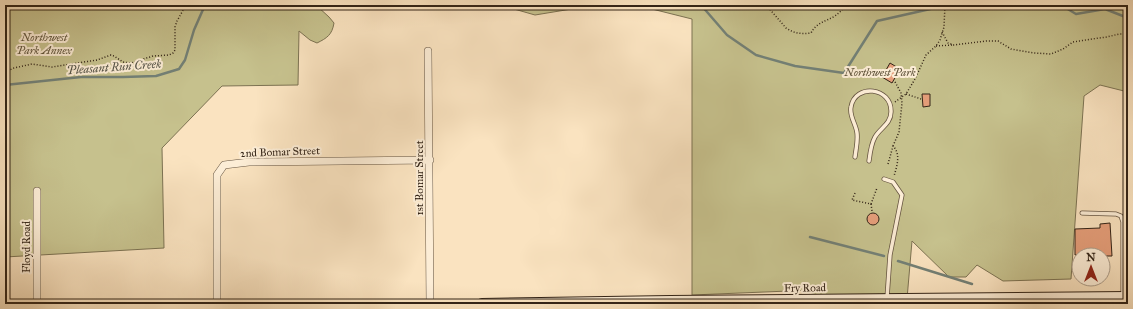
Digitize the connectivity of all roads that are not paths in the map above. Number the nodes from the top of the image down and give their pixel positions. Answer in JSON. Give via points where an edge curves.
{"nodes":[{"id":1,"x":428,"y":51,"type":"dead end"},
{"id":2,"x":855,"y":157,"type":"dead end"},
{"id":3,"x":430,"y":160,"type":"junction"},
{"id":4,"x":869,"y":160,"type":"dead end"},
{"id":5,"x":884,"y":179,"type":"dead end"},
{"id":6,"x":37,"y":191,"type":"dead end"},
{"id":7,"x":1082,"y":213,"type":"dead end"},
{"id":8,"x":1126,"y":297,"type":"edge"},
{"id":9,"x":881,"y":301,"type":"edge"},
{"id":10,"x":37,"y":304,"type":"edge"},
{"id":11,"x":217,"y":304,"type":"edge"},
{"id":12,"x":430,"y":304,"type":"edge"},
{"id":13,"x":482,"y":304,"type":"edge"}],
"edges":[{"from":1,"to":3,"type":"street","name":"1st Bomar Street"},
{"from":2,"to":4,"type":"lane","via":[[857,132],[850,108],[853,99],[862,93],[872,91],[881,93],[889,101],[892,110],[891,118],[874,140]]},
{"from":3,"to":11,"type":"street","name":"2nd Bomar Street","via":[[249,162],[224,165],[217,175]]},
{"from":3,"to":12,"type":"street","name":"1st Bomar Street"},
{"from":5,"to":9,"type":"lane","via":[[893,182],[902,195]]},
{"from":6,"to":10,"type":"street","name":"Floyd Road"},
{"from":7,"to":8,"type":"lane","via":[[1120,216],[1123,222]]},
{"from":8,"to":9,"type":"street","name":"Fry Road"},
{"from":9,"to":13,"type":"street","name":"Fry Road"}]}
